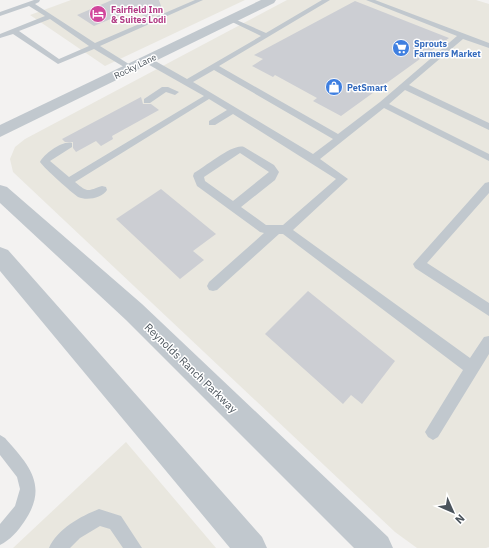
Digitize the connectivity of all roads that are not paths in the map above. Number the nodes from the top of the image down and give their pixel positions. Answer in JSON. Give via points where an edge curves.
{"nodes":[{"id":1,"x":39,"y":0,"type":"edge"},
{"id":2,"x":200,"y":0,"type":"edge"},
{"id":3,"x":270,"y":0,"type":"edge"},
{"id":4,"x":327,"y":0,"type":"edge"},
{"id":5,"x":369,"y":0,"type":"edge"},
{"id":6,"x":29,"y":3,"type":"junction"},
{"id":7,"x":0,"y":14,"type":"edge"},
{"id":8,"x":50,"y":17,"type":"junction"},
{"id":9,"x":230,"y":19,"type":"junction"},
{"id":10,"x":14,"y":31,"type":"junction"},
{"id":11,"x":463,"y":35,"type":"junction"},
{"id":12,"x":0,"y":36,"type":"edge"},
{"id":13,"x":266,"y":36,"type":"junction"},
{"id":14,"x":96,"y":46,"type":"junction"},
{"id":15,"x":489,"y":46,"type":"edge"},
{"id":16,"x":147,"y":60,"type":"junction"},
{"id":17,"x":213,"y":66,"type":"junction"},
{"id":18,"x":129,"y":68,"type":"junction"},
{"id":19,"x":187,"y":82,"type":"junction"},
{"id":20,"x":404,"y":86,"type":"junction"},
{"id":21,"x":174,"y":92,"type":"dead end"},
{"id":22,"x":209,"y":96,"type":"junction"},
{"id":23,"x":186,"y":99,"type":"dead end"},
{"id":24,"x":147,"y":101,"type":"dead end"},
{"id":25,"x":383,"y":104,"type":"junction"},
{"id":26,"x":195,"y":105,"type":"junction"},
{"id":27,"x":233,"y":110,"type":"junction"},
{"id":28,"x":212,"y":123,"type":"dead end"},
{"id":29,"x":489,"y":127,"type":"edge"},
{"id":30,"x":0,"y":132,"type":"edge"},
{"id":31,"x":338,"y":138,"type":"junction"},
{"id":32,"x":69,"y":145,"type":"dead end"},
{"id":33,"x":489,"y":158,"type":"edge"},
{"id":34,"x":313,"y":159,"type":"junction"},
{"id":35,"x":68,"y":182,"type":"junction"},
{"id":36,"x":489,"y":186,"type":"edge"},
{"id":37,"x":102,"y":190,"type":"dead end"},
{"id":38,"x":0,"y":192,"type":"edge"},
{"id":39,"x":233,"y":207,"type":"junction"},
{"id":40,"x":281,"y":230,"type":"junction"},
{"id":41,"x":0,"y":256,"type":"edge"},
{"id":42,"x":213,"y":286,"type":"dead end"},
{"id":43,"x":489,"y":310,"type":"edge"},
{"id":44,"x":489,"y":342,"type":"edge"},
{"id":45,"x":472,"y":368,"type":"junction"},
{"id":46,"x":433,"y":432,"type":"dead end"},
{"id":47,"x":0,"y":443,"type":"edge"},
{"id":48,"x":0,"y":536,"type":"edge"},
{"id":49,"x":58,"y":548,"type":"edge"},
{"id":50,"x":133,"y":548,"type":"edge"},
{"id":51,"x":251,"y":548,"type":"edge"},
{"id":52,"x":378,"y":548,"type":"edge"}],
"edges":[{"from":1,"to":6,"type":"lane"},
{"from":2,"to":14,"type":"lane"},
{"from":3,"to":9,"type":"street","name":"Rocky Lane"},
{"from":4,"to":13,"type":"lane"},
{"from":5,"to":11,"type":"lane"},
{"from":6,"to":7,"type":"lane"},
{"from":6,"to":8,"type":"lane"},
{"from":8,"to":10,"type":"lane"},
{"from":8,"to":14,"type":"lane"},
{"from":9,"to":13,"type":"lane"},
{"from":9,"to":16,"type":"street","name":"Rocky Lane"},
{"from":10,"to":12,"type":"lane"},
{"from":10,"to":14,"type":"lane","via":[[58,62]]},
{"from":11,"to":15,"type":"lane"},
{"from":11,"to":20,"type":"lane"},
{"from":13,"to":17,"type":"lane"},
{"from":14,"to":18,"type":"lane"},
{"from":16,"to":18,"type":"street","name":"Rocky Lane"},
{"from":16,"to":19,"type":"lane"},
{"from":17,"to":19,"type":"lane"},
{"from":17,"to":31,"type":"lane"},
{"from":18,"to":30,"type":"street","name":"Rocky Lane"},
{"from":19,"to":22,"type":"lane"},
{"from":20,"to":25,"type":"lane"},
{"from":20,"to":29,"type":"lane"},
{"from":21,"to":24,"type":"lane","via":[[164,89]]},
{"from":22,"to":26,"type":"lane"},
{"from":22,"to":27,"type":"lane"},
{"from":23,"to":26,"type":"lane"},
{"from":25,"to":31,"type":"lane"},
{"from":25,"to":33,"type":"lane"},
{"from":26,"to":35,"type":"lane"},
{"from":27,"to":28,"type":"lane"},
{"from":27,"to":34,"type":"lane"},
{"from":31,"to":34,"type":"lane"},
{"from":32,"to":35,"type":"lane","via":[[47,157],[45,162]]},
{"from":34,"to":40,"type":"lane","via":[[343,179]]},
{"from":35,"to":37,"type":"lane","via":[[82,194],[92,195]]},
{"from":36,"to":43,"type":"lane","via":[[419,264]]},
{"from":38,"to":52,"type":"street","name":"Reynolds Ranch Parkway","via":[[134,312]]},
{"from":39,"to":39,"type":"lane","via":[[201,183],[198,176],[241,149],[271,167],[274,172]]},
{"from":39,"to":40,"type":"lane","via":[[264,228]]},
{"from":40,"to":42,"type":"lane"},
{"from":40,"to":45,"type":"lane"},
{"from":41,"to":51,"type":"street"},
{"from":44,"to":45,"type":"lane"},
{"from":45,"to":46,"type":"lane"},
{"from":47,"to":48,"type":"lane","via":[[26,479],[29,492],[17,521]]},
{"from":49,"to":50,"type":"lane","via":[[74,532],[99,517],[116,522]]}]}
